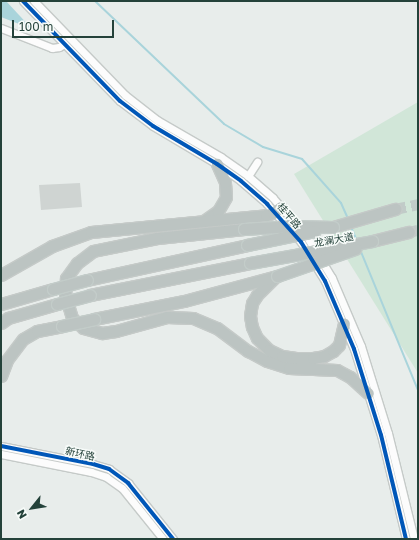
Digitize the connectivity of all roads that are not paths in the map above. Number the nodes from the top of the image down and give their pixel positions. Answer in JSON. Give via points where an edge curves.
{"nodes":[{"id":1,"x":23,"y":1,"type":"edge"},
{"id":2,"x":34,"y":1,"type":"edge"},
{"id":3,"x":1,"y":28,"type":"edge"},
{"id":4,"x":64,"y":44,"type":"junction"},
{"id":5,"x":257,"y":162,"type":"dead end"},
{"id":6,"x":217,"y":164,"type":"junction"},
{"id":7,"x":248,"y":176,"type":"junction"},
{"id":8,"x":278,"y":209,"type":"junction"},
{"id":9,"x":395,"y":210,"type":"tunnel mouth"},
{"id":10,"x":203,"y":220,"type":"junction"},
{"id":11,"x":333,"y":227,"type":"junction"},
{"id":12,"x":409,"y":232,"type":"tunnel mouth"},
{"id":13,"x":372,"y":241,"type":"junction"},
{"id":14,"x":1,"y":275,"type":"edge"},
{"id":15,"x":277,"y":276,"type":"junction"},
{"id":16,"x":2,"y":304,"type":"edge"},
{"id":17,"x":4,"y":321,"type":"edge"},
{"id":18,"x":344,"y":324,"type":"junction"},
{"id":19,"x":1,"y":376,"type":"edge"},
{"id":20,"x":368,"y":393,"type":"junction"},
{"id":21,"x":1,"y":446,"type":"edge"},
{"id":22,"x":1,"y":454,"type":"edge"},
{"id":23,"x":163,"y":539,"type":"edge"},
{"id":24,"x":173,"y":539,"type":"edge"},
{"id":25,"x":406,"y":539,"type":"edge"},
{"id":26,"x":414,"y":539,"type":"edge"}],
"edges":[{"from":1,"to":4,"type":"street","name":"桂平路"},
{"from":2,"to":7,"type":"street","name":"桂平路","via":[[136,104],[157,120],[221,157]]},
{"from":3,"to":4,"type":"street","via":[[52,48],[59,48]]},
{"from":4,"to":6,"type":"street","name":"桂平路","via":[[131,110]]},
{"from":5,"to":7,"type":"street"},
{"from":6,"to":8,"type":"street","name":"桂平路"},
{"from":6,"to":10,"type":"highway","via":[[225,182],[226,197],[216,213]]},
{"from":7,"to":8,"type":"street","name":"桂平路"},
{"from":8,"to":10,"type":"highway","via":[[266,215]]},
{"from":8,"to":18,"type":"street","name":"桂平路","via":[[325,281]]},
{"from":8,"to":26,"type":"street","name":"桂平路","via":[[314,247],[346,308],[382,408]]},
{"from":9,"to":11,"type":"highway","name":"龙澜大道"},
{"from":10,"to":14,"type":"highway","via":[[91,232],[43,251]]},
{"from":11,"to":16,"type":"highway","name":"龙澜大道","bridge":true,"via":[[87,280]]},
{"from":11,"to":20,"type":"highway","bridge":true,"via":[[244,229],[157,238],[93,251],[77,263],[66,278],[65,295],[72,318],[83,328],[102,333],[167,317],[193,318],[217,328],[267,361],[289,368],[337,370],[350,377]]},
{"from":12,"to":13,"type":"highway","name":"龙澜大道"},
{"from":13,"to":15,"type":"highway","bridge":true,"via":[[335,258]]},
{"from":13,"to":17,"type":"highway","name":"龙澜大道","bridge":true,"via":[[90,295]]},
{"from":15,"to":18,"type":"highway","via":[[259,292],[251,309],[252,327],[256,338],[264,346],[291,358],[320,357],[337,347]]},
{"from":15,"to":19,"type":"highway","bridge":true,"via":[[170,304],[37,331],[23,339],[7,360]]},
{"from":18,"to":20,"type":"street","name":"桂平路"},
{"from":20,"to":25,"type":"street","name":"桂平路","via":[[387,457]]},
{"from":21,"to":24,"type":"street","name":"新环路","via":[[93,464],[109,470],[131,486]]},
{"from":22,"to":23,"type":"street","name":"新环路","via":[[106,476],[122,488]]}]}
